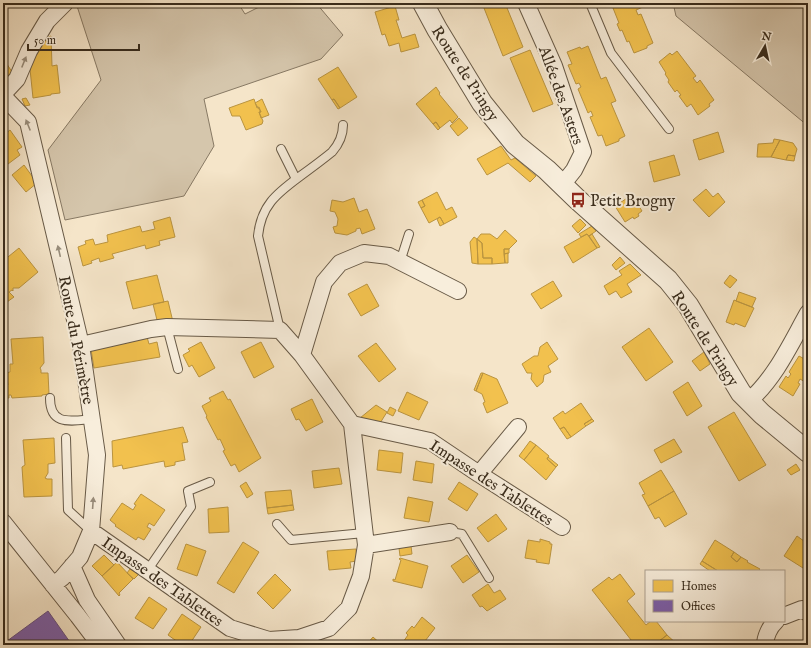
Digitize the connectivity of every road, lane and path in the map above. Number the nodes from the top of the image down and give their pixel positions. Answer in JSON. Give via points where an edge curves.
{"nodes":[{"id":1,"x":65,"y":3,"type":"edge"},
{"id":2,"x":423,"y":3,"type":"edge"},
{"id":3,"x":526,"y":3,"type":"edge"},
{"id":4,"x":590,"y":3,"type":"edge"},
{"id":5,"x":3,"y":95,"type":"edge"},
{"id":6,"x":343,"y":125,"type":"dead end"},
{"id":7,"x":669,"y":129,"type":"dead end"},
{"id":8,"x":281,"y":148,"type":"dead end"},
{"id":9,"x":296,"y":179,"type":"junction"},
{"id":10,"x":562,"y":184,"type":"junction"},
{"id":11,"x":409,"y":234,"type":"dead end"},
{"id":12,"x":400,"y":262,"type":"junction"},
{"id":13,"x":458,"y":291,"type":"dead end"},
{"id":14,"x":808,"y":313,"type":"edge"},
{"id":15,"x":167,"y":328,"type":"junction"},
{"id":16,"x":280,"y":330,"type":"junction"},
{"id":17,"x":81,"y":345,"type":"junction"},
{"id":18,"x":302,"y":355,"type":"junction"},
{"id":19,"x":178,"y":369,"type":"dead end"},
{"id":20,"x":50,"y":398,"type":"dead end"},
{"id":21,"x":749,"y":401,"type":"junction"},
{"id":22,"x":92,"y":419,"type":"junction"},
{"id":23,"x":352,"y":424,"type":"junction"},
{"id":24,"x":518,"y":427,"type":"dead end"},
{"id":25,"x":66,"y":438,"type":"dead end"},
{"id":26,"x":808,"y":451,"type":"edge"},
{"id":27,"x":479,"y":474,"type":"junction"},
{"id":28,"x":210,"y":482,"type":"dead end"},
{"id":29,"x":3,"y":522,"type":"edge"},
{"id":30,"x":277,"y":524,"type":"dead end"},
{"id":31,"x":562,"y":527,"type":"dead end"},
{"id":32,"x":91,"y":531,"type":"junction"},
{"id":33,"x":450,"y":532,"type":"joint"},
{"id":34,"x":365,"y":539,"type":"junction"},
{"id":35,"x":72,"y":566,"type":"junction"},
{"id":36,"x":147,"y":571,"type":"junction"},
{"id":37,"x":489,"y":578,"type":"dead end"},
{"id":38,"x":53,"y":585,"type":"junction"},
{"id":39,"x":808,"y":613,"type":"edge"},
{"id":40,"x":785,"y":616,"type":"edge"},
{"id":41,"x":775,"y":622,"type":"edge"},
{"id":42,"x":100,"y":645,"type":"edge"},
{"id":43,"x":118,"y":645,"type":"edge"},
{"id":44,"x":765,"y":645,"type":"edge"}],
"edges":[{"from":5,"to":1,"type":"street","one_way":true,"via":[[17,79],[29,51],[47,21]]},
{"from":2,"to":10,"type":"street","name":"Route de Pringy","via":[[482,103],[515,144]]},
{"from":3,"to":10,"type":"street","name":"Allée des Asters","via":[[554,66],[583,152],[574,170]]},
{"from":4,"to":7,"type":"lane","via":[[611,53]]},
{"from":17,"to":5,"type":"street","name":"Route du Périmètre","one_way":true,"via":[[28,122]]},
{"from":6,"to":9,"type":"lane","via":[[338,145],[332,152]]},
{"from":8,"to":9,"type":"lane"},
{"from":9,"to":16,"type":"lane","via":[[269,203],[259,226],[258,236]]},
{"from":10,"to":21,"type":"street","name":"Route de Pringy","via":[[668,280],[688,305],[734,382]]},
{"from":11,"to":12,"type":"lane"},
{"from":12,"to":13,"type":"street"},
{"from":12,"to":18,"type":"street","via":[[389,256],[364,253],[340,263],[324,282]]},
{"from":14,"to":21,"type":"street","via":[[782,360]]},
{"from":15,"to":16,"type":"street"},
{"from":15,"to":17,"type":"street","via":[[152,328]]},
{"from":15,"to":19,"type":"lane"},
{"from":16,"to":18,"type":"street","name":"Impasse des Tablettes"},
{"from":17,"to":22,"type":"street","name":"Route du Périmètre"},
{"from":18,"to":23,"type":"street","name":"Impasse des Tablettes"},
{"from":20,"to":22,"type":"lane","via":[[50,409],[54,416],[62,420]]},
{"from":21,"to":26,"type":"street","name":"Route de Pringy"},
{"from":32,"to":22,"type":"street","name":"Route du Périmètre","one_way":true,"via":[[97,455]]},
{"from":23,"to":27,"type":"street","name":"Impasse des Tablettes","via":[[430,441]]},
{"from":23,"to":34,"type":"street","name":"Impasse des Tablettes"},
{"from":24,"to":27,"type":"street"},
{"from":25,"to":32,"type":"lane","via":[[68,510]]},
{"from":27,"to":31,"type":"street","name":"Impasse des Tablettes"},
{"from":28,"to":36,"type":"lane","via":[[188,491],[191,507]]},
{"from":29,"to":38,"type":"street"},
{"from":30,"to":34,"type":"lane","via":[[291,540]]},
{"from":32,"to":35,"type":"street","name":"Route du Périmètre","via":[[80,557]]},
{"from":32,"to":36,"type":"street","name":"Impasse des Tablettes"},
{"from":33,"to":34,"type":"street"},
{"from":33,"to":37,"type":"lane","via":[[462,534]]},
{"from":34,"to":36,"type":"street","name":"Impasse des Tablettes","via":[[361,576],[349,608],[329,628],[298,638],[269,640],[230,628]]},
{"from":35,"to":38,"type":"street","name":"Route du Périmètre"},
{"from":35,"to":43,"type":"street","via":[[87,600]]},
{"from":38,"to":42,"type":"street"},
{"from":39,"to":40,"type":"street","via":[[802,609]]},
{"from":41,"to":44,"type":"street"}]}
